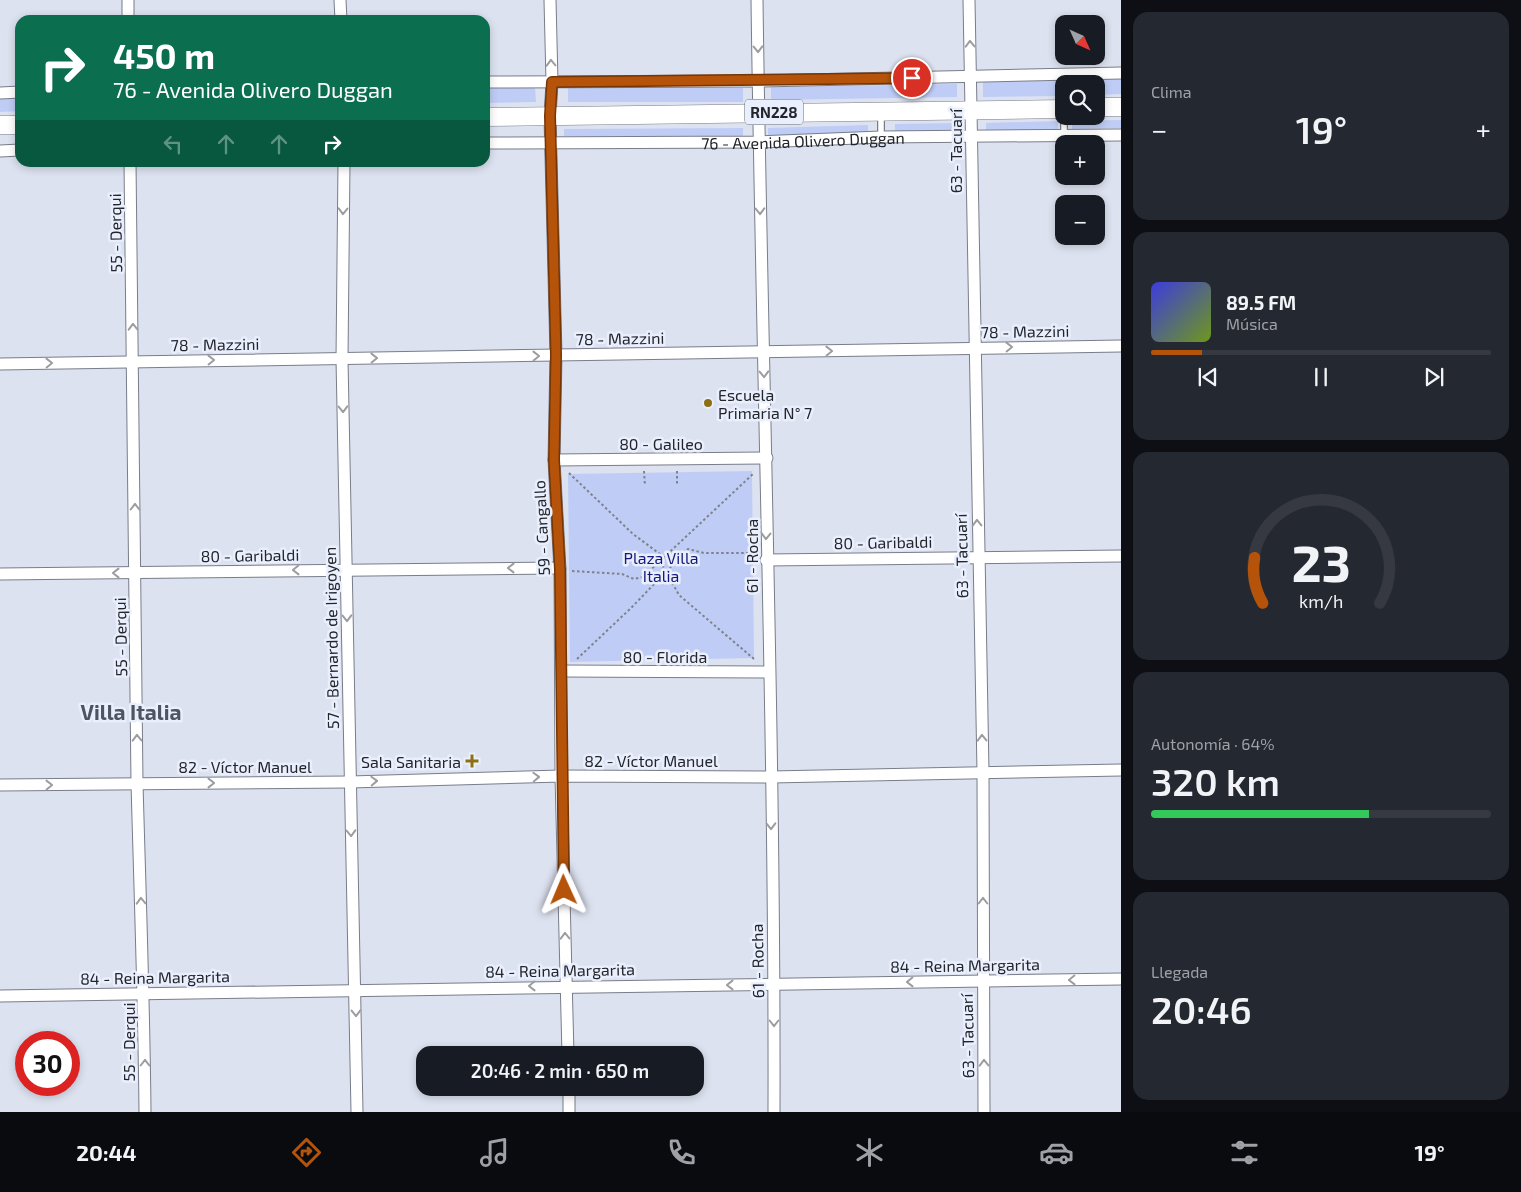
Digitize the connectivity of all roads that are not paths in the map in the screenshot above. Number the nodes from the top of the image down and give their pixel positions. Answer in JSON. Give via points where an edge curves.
{"nodes":[{"id":1,"x":128,"y":0,"type":"edge"},
{"id":2,"x":340,"y":0,"type":"edge"},
{"id":3,"x":550,"y":0,"type":"edge"},
{"id":4,"x":757,"y":0,"type":"edge"},
{"id":5,"x":969,"y":0,"type":"edge"},
{"id":6,"x":128,"y":15,"type":"edge"},
{"id":7,"x":341,"y":15,"type":"edge"},
{"id":8,"x":1121,"y":74,"type":"edge"},
{"id":9,"x":970,"y":77,"type":"junction"},
{"id":10,"x":758,"y":81,"type":"junction"},
{"id":11,"x":490,"y":82,"type":"edge"},
{"id":12,"x":552,"y":82,"type":"junction"},
{"id":13,"x":15,"y":92,"type":"edge"},
{"id":14,"x":0,"y":93,"type":"edge"},
{"id":15,"x":1121,"y":106,"type":"edge"},
{"id":16,"x":1105,"y":107,"type":"edge"},
{"id":17,"x":1055,"y":109,"type":"edge"},
{"id":18,"x":971,"y":110,"type":"junction"},
{"id":19,"x":759,"y":112,"type":"junction"},
{"id":20,"x":882,"y":112,"type":"junction"},
{"id":21,"x":550,"y":116,"type":"junction"},
{"id":22,"x":490,"y":117,"type":"edge"},
{"id":23,"x":0,"y":125,"type":"edge"},
{"id":24,"x":15,"y":125,"type":"edge"},
{"id":25,"x":1105,"y":135,"type":"edge"},
{"id":26,"x":1121,"y":135,"type":"edge"},
{"id":27,"x":970,"y":136,"type":"junction"},
{"id":28,"x":1055,"y":136,"type":"edge"},
{"id":29,"x":881,"y":137,"type":"junction"},
{"id":30,"x":552,"y":142,"type":"junction"},
{"id":31,"x":759,"y":142,"type":"junction"},
{"id":32,"x":490,"y":143,"type":"edge"},
{"id":33,"x":0,"y":150,"type":"edge"},
{"id":34,"x":15,"y":150,"type":"edge"},
{"id":35,"x":130,"y":167,"type":"edge"},
{"id":36,"x":344,"y":167,"type":"edge"},
{"id":37,"x":1121,"y":346,"type":"edge"},
{"id":38,"x":974,"y":348,"type":"junction"},
{"id":39,"x":763,"y":352,"type":"junction"},
{"id":40,"x":556,"y":355,"type":"junction"},
{"id":41,"x":342,"y":359,"type":"junction"},
{"id":42,"x":134,"y":361,"type":"junction"},
{"id":43,"x":0,"y":364,"type":"edge"},
{"id":44,"x":767,"y":458,"type":"junction"},
{"id":45,"x":554,"y":460,"type":"junction"},
{"id":46,"x":766,"y":556,"type":"junction"},
{"id":47,"x":1121,"y":556,"type":"edge"},
{"id":48,"x":978,"y":558,"type":"junction"},
{"id":49,"x":560,"y":569,"type":"junction"},
{"id":50,"x":346,"y":570,"type":"junction"},
{"id":51,"x":135,"y":573,"type":"junction"},
{"id":52,"x":0,"y":574,"type":"edge"},
{"id":53,"x":562,"y":671,"type":"junction"},
{"id":54,"x":769,"y":672,"type":"junction"},
{"id":55,"x":1121,"y":770,"type":"edge"},
{"id":56,"x":983,"y":772,"type":"junction"},
{"id":57,"x":561,"y":776,"type":"junction"},
{"id":58,"x":770,"y":777,"type":"junction"},
{"id":59,"x":350,"y":782,"type":"junction"},
{"id":60,"x":137,"y":784,"type":"junction"},
{"id":61,"x":0,"y":785,"type":"edge"},
{"id":62,"x":1121,"y":978,"type":"edge"},
{"id":63,"x":982,"y":982,"type":"junction"},
{"id":64,"x":774,"y":984,"type":"junction"},
{"id":65,"x":566,"y":986,"type":"junction"},
{"id":66,"x":356,"y":989,"type":"junction"},
{"id":67,"x":144,"y":993,"type":"junction"},
{"id":68,"x":0,"y":996,"type":"edge"},
{"id":69,"x":568,"y":1046,"type":"edge"},
{"id":70,"x":569,"y":1096,"type":"edge"},
{"id":71,"x":145,"y":1112,"type":"edge"},
{"id":72,"x":357,"y":1112,"type":"edge"},
{"id":73,"x":569,"y":1112,"type":"edge"},
{"id":74,"x":774,"y":1112,"type":"edge"},
{"id":75,"x":984,"y":1112,"type":"edge"}],
"edges":[{"from":1,"to":6,"type":"street"},
{"from":2,"to":7,"type":"street"},
{"from":12,"to":3,"type":"street","name":"59 - Cangallo","one_way":true},
{"from":4,"to":10,"type":"street","name":"61 - Rocha","one_way":true},
{"from":9,"to":5,"type":"street","name":"63 - Tacuarí","one_way":true},
{"from":8,"to":9,"type":"street"},
{"from":9,"to":10,"type":"street"},
{"from":9,"to":18,"type":"street","name":"63 - Tacuarí"},
{"from":10,"to":12,"type":"street"},
{"from":10,"to":19,"type":"street","name":"61 - Rocha"},
{"from":11,"to":12,"type":"street"},
{"from":12,"to":21,"type":"street","name":"59 - Cangallo"},
{"from":13,"to":14,"type":"street"},
{"from":15,"to":16,"type":"highway"},
{"from":17,"to":18,"type":"highway","name":"76 - Avenida Olivero Duggan","number":"RN228"},
{"from":18,"to":20,"type":"highway","name":"76 - Avenida Olivero Duggan","number":"RN228"},
{"from":18,"to":27,"type":"street","name":"63 - Tacuarí"},
{"from":19,"to":20,"type":"highway","name":"76 - Avenida Olivero Duggan","number":"RN228"},
{"from":19,"to":21,"type":"highway","name":"76 - Avenida Olivero Duggan","number":"RN228"},
{"from":19,"to":31,"type":"street","name":"61 - Rocha"},
{"from":20,"to":29,"type":"lane"},
{"from":21,"to":22,"type":"highway","name":"76 - Avenida Olivero Duggan","number":"RN228"},
{"from":21,"to":30,"type":"street","name":"59 - Cangallo"},
{"from":23,"to":24,"type":"highway"},
{"from":25,"to":26,"type":"street","name":"76 - Avenida Olivero Duggan"},
{"from":27,"to":28,"type":"street","name":"76 - Avenida Olivero Duggan"},
{"from":27,"to":29,"type":"street","name":"76 - Avenida Olivero Duggan"},
{"from":27,"to":38,"type":"street","name":"63 - Tacuarí"},
{"from":29,"to":31,"type":"street","name":"76 - Avenida Olivero Duggan"},
{"from":30,"to":31,"type":"street","name":"76 - Avenida Olivero Duggan"},
{"from":30,"to":32,"type":"street","name":"76 - Avenida Olivero Duggan"},
{"from":30,"to":40,"type":"street","name":"59 - Cangallo"},
{"from":31,"to":39,"type":"street","name":"61 - Rocha","one_way":true},
{"from":33,"to":34,"type":"street"},
{"from":42,"to":35,"type":"street","name":"55 - Derqui","one_way":true},
{"from":36,"to":41,"type":"street","name":"57 - Bernardo de Irigoyen","one_way":true},
{"from":38,"to":37,"type":"street","name":"78 - Mazzini","one_way":true},
{"from":39,"to":38,"type":"street","name":"78 - Mazzini","one_way":true},
{"from":48,"to":38,"type":"street","name":"63 - Tacuarí","one_way":true},
{"from":39,"to":40,"type":"street","name":"78 - Mazzini"},
{"from":39,"to":44,"type":"street","name":"61 - Rocha","one_way":true},
{"from":41,"to":40,"type":"street","name":"78 - Mazzini","one_way":true},
{"from":40,"to":45,"type":"street","name":"59 - Cangallo"},
{"from":42,"to":41,"type":"street","name":"78 - Mazzini","one_way":true},
{"from":41,"to":50,"type":"street","name":"57 - Bernardo de Irigoyen","one_way":true},
{"from":43,"to":42,"type":"street","name":"78 - Mazzini","one_way":true},
{"from":51,"to":42,"type":"street","name":"55 - Derqui","one_way":true},
{"from":44,"to":45,"type":"street","name":"80 - Galileo"},
{"from":44,"to":46,"type":"street","name":"61 - Rocha","one_way":true},
{"from":45,"to":49,"type":"street","name":"59 - Cangallo"},
{"from":46,"to":48,"type":"street","name":"80 - Garibaldi"},
{"from":46,"to":54,"type":"street","name":"61 - Rocha"},
{"from":47,"to":48,"type":"street","name":"80 - Garibaldi"},
{"from":56,"to":48,"type":"street","name":"63 - Tacuarí","one_way":true},
{"from":49,"to":50,"type":"street","name":"80 - Garibaldi","one_way":true},
{"from":49,"to":53,"type":"street","name":"59 - Cangallo"},
{"from":50,"to":51,"type":"street","name":"80 - Garibaldi","one_way":true},
{"from":50,"to":59,"type":"street","name":"57 - Bernardo de Irigoyen","one_way":true},
{"from":51,"to":52,"type":"street","name":"80 - Garibaldi","one_way":true},
{"from":60,"to":51,"type":"street","name":"55 - Derqui","one_way":true},
{"from":53,"to":54,"type":"street","name":"80 - Florida"},
{"from":53,"to":57,"type":"street","name":"59 - Cangallo"},
{"from":54,"to":58,"type":"street","name":"61 - Rocha"},
{"from":55,"to":56,"type":"street","name":"82 - Víctor Manuel"},
{"from":56,"to":58,"type":"street","name":"82 - Víctor Manuel"},
{"from":63,"to":56,"type":"street","name":"63 - Tacuarí","one_way":true},
{"from":57,"to":58,"type":"street","name":"82 - Víctor Manuel"},
{"from":59,"to":57,"type":"street","name":"82 - Víctor Manuel","one_way":true},
{"from":65,"to":57,"type":"street","name":"59 - Cangallo","one_way":true},
{"from":58,"to":64,"type":"street","name":"61 - Rocha","one_way":true},
{"from":60,"to":59,"type":"street","name":"82 - Víctor Manuel","one_way":true},
{"from":59,"to":66,"type":"street","name":"57 - Bernardo de Irigoyen","one_way":true},
{"from":61,"to":60,"type":"street","name":"82 - Víctor Manuel","one_way":true},
{"from":67,"to":60,"type":"street","name":"55 - Derqui","one_way":true},
{"from":62,"to":63,"type":"street","name":"84 - Reina Margarita","one_way":true},
{"from":63,"to":64,"type":"street","name":"84 - Reina Margarita","one_way":true},
{"from":75,"to":63,"type":"street","name":"63 - Tacuarí","one_way":true},
{"from":64,"to":65,"type":"street","name":"84 - Reina Margarita","one_way":true},
{"from":64,"to":74,"type":"street","name":"61 - Rocha","one_way":true},
{"from":65,"to":66,"type":"street","name":"84 - Reina Margarita","one_way":true},
{"from":65,"to":69,"type":"street","name":"59 - Cangallo"},
{"from":66,"to":67,"type":"street","name":"84 - Reina Margarita"},
{"from":66,"to":72,"type":"street","name":"57 - Bernardo de Irigoyen","one_way":true},
{"from":67,"to":68,"type":"street","name":"84 - Reina Margarita"},
{"from":71,"to":67,"type":"street","name":"55 - Derqui","one_way":true},
{"from":70,"to":73,"type":"street"}]}
